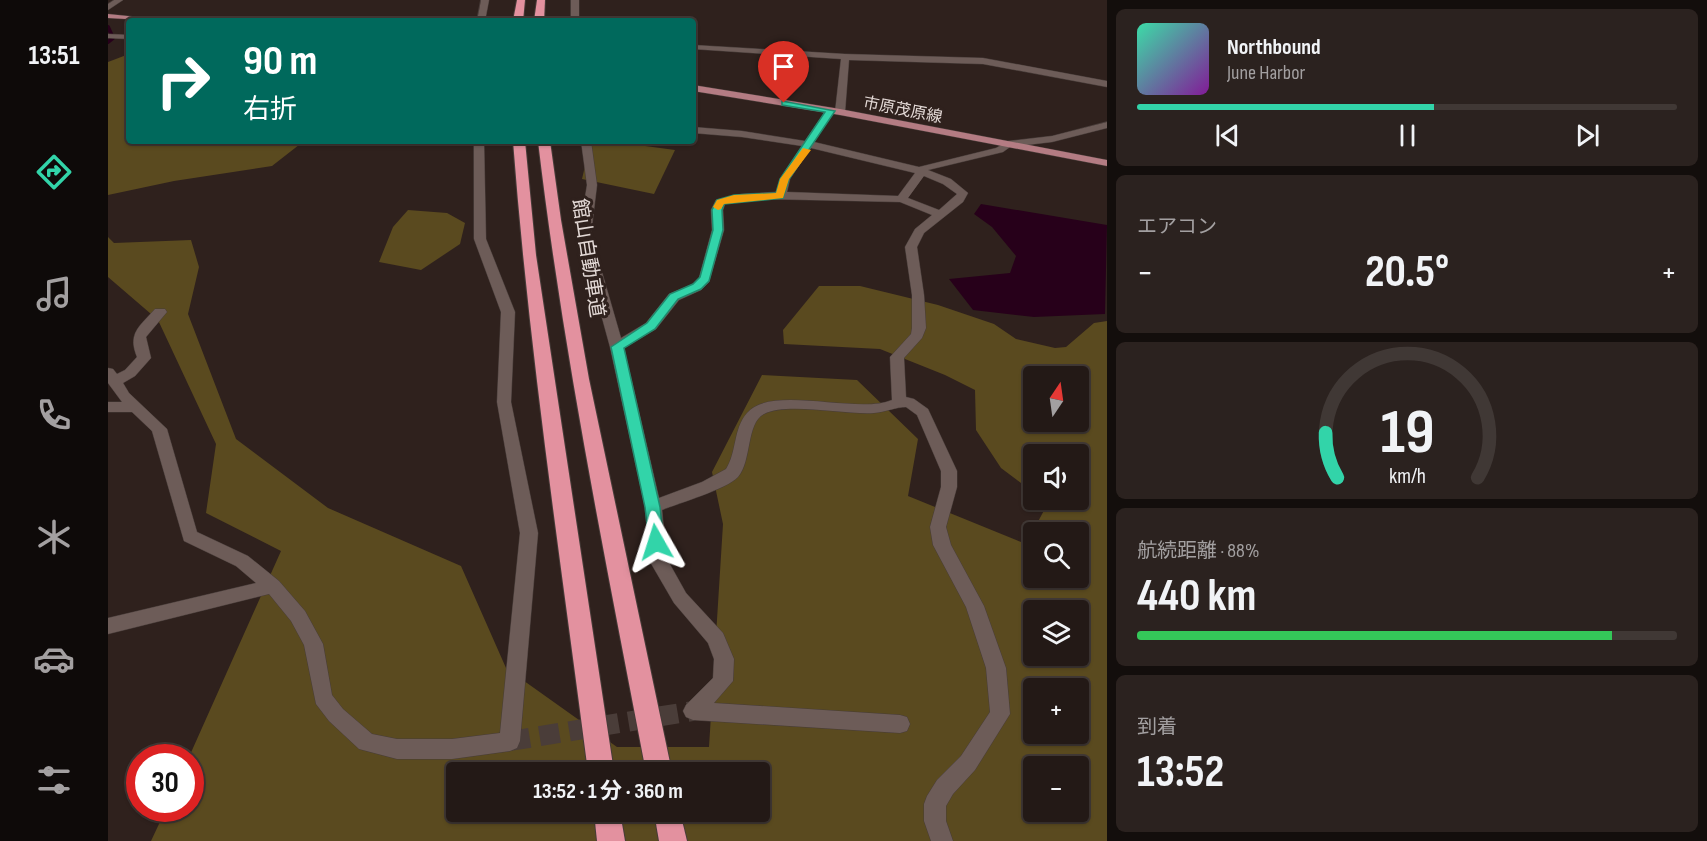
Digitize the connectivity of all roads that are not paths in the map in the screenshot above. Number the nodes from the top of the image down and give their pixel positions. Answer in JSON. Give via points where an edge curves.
{"nodes":[{"id":1,"x":119,"y":0,"type":"edge"},
{"id":2,"x":486,"y":0,"type":"edge"},
{"id":3,"x":520,"y":0,"type":"edge"},
{"id":4,"x":541,"y":0,"type":"edge"},
{"id":5,"x":575,"y":0,"type":"edge"},
{"id":6,"x":108,"y":13,"type":"edge"},
{"id":7,"x":139,"y":18,"type":"edge"},
{"id":8,"x":482,"y":18,"type":"edge"},
{"id":9,"x":518,"y":18,"type":"edge"},
{"id":10,"x":539,"y":18,"type":"edge"},
{"id":11,"x":575,"y":18,"type":"edge"},
{"id":12,"x":108,"y":36,"type":"edge"},
{"id":13,"x":126,"y":37,"type":"edge"},
{"id":14,"x":696,"y":47,"type":"edge"},
{"id":15,"x":845,"y":57,"type":"junction"},
{"id":16,"x":1107,"y":84,"type":"edge"},
{"id":17,"x":696,"y":89,"type":"edge"},
{"id":18,"x":835,"y":112,"type":"junction"},
{"id":19,"x":1107,"y":125,"type":"edge"},
{"id":20,"x":696,"y":130,"type":"edge"},
{"id":21,"x":810,"y":143,"type":"junction"},
{"id":22,"x":479,"y":144,"type":"edge"},
{"id":23,"x":519,"y":144,"type":"edge"},
{"id":24,"x":544,"y":144,"type":"edge"},
{"id":25,"x":586,"y":144,"type":"edge"},
{"id":26,"x":1009,"y":144,"type":"junction"},
{"id":27,"x":1107,"y":163,"type":"edge"},
{"id":28,"x":921,"y":172,"type":"junction"},
{"id":29,"x":780,"y":196,"type":"junction"},
{"id":30,"x":901,"y":199,"type":"junction"},
{"id":31,"x":939,"y":214,"type":"junction"},
{"id":32,"x":160,"y":312,"type":"dead end"},
{"id":33,"x":617,"y":347,"type":"junction"},
{"id":34,"x":112,"y":376,"type":"edge"},
{"id":35,"x":899,"y":402,"type":"junction"},
{"id":36,"x":108,"y":407,"type":"edge"},
{"id":37,"x":136,"y":407,"type":"junction"},
{"id":38,"x":653,"y":507,"type":"junction"},
{"id":39,"x":273,"y":586,"type":"junction"},
{"id":40,"x":108,"y":626,"type":"edge"},
{"id":41,"x":900,"y":724,"type":"dead end"},
{"id":42,"x":600,"y":762,"type":"edge"},
{"id":43,"x":657,"y":762,"type":"edge"},
{"id":44,"x":608,"y":822,"type":"edge"},
{"id":45,"x":669,"y":822,"type":"edge"},
{"id":46,"x":611,"y":841,"type":"edge"},
{"id":47,"x":673,"y":841,"type":"edge"},
{"id":48,"x":942,"y":841,"type":"edge"}],
"edges":[{"from":1,"to":6,"type":"street"},
{"from":2,"to":8,"type":"street"},
{"from":3,"to":9,"type":"highway"},
{"from":4,"to":10,"type":"highway"},
{"from":5,"to":11,"type":"street"},
{"from":6,"to":7,"type":"main road"},
{"from":12,"to":13,"type":"street"},
{"from":14,"to":15,"type":"street"},
{"from":15,"to":16,"type":"street","via":[[983,61]]},
{"from":15,"to":18,"type":"street"},
{"from":17,"to":18,"type":"main road","name":"市原茂原線"},
{"from":18,"to":21,"type":"street"},
{"from":18,"to":26,"type":"main road","name":"市原茂原線"},
{"from":19,"to":26,"type":"street","via":[[1052,139]]},
{"from":20,"to":21,"type":"street"},
{"from":21,"to":28,"type":"street"},
{"from":21,"to":29,"type":"street","via":[[785,179]]},
{"from":22,"to":39,"type":"street","via":[[480,239],[508,312],[504,402],[529,534],[510,741],[452,749],[397,749],[366,742],[323,698],[313,644],[298,616]]},
{"from":23,"to":42,"type":"highway","via":[[544,374]]},
{"from":24,"to":43,"type":"highway","name":"館山自動車道","via":[[582,382]]},
{"from":25,"to":33,"type":"street","via":[[592,185],[585,234]]},
{"from":26,"to":27,"type":"main road","name":"市原茂原線"},
{"from":26,"to":28,"type":"street"},
{"from":28,"to":30,"type":"street"},
{"from":28,"to":31,"type":"street","via":[[963,193]]},
{"from":29,"to":30,"type":"street"},
{"from":29,"to":33,"type":"street","via":[[720,202],[718,230],[705,279],[674,297],[651,326]]},
{"from":30,"to":31,"type":"street"},
{"from":31,"to":35,"type":"street","via":[[919,231],[910,247],[919,328],[897,357]]},
{"from":32,"to":34,"type":"street","via":[[139,338],[144,358],[130,373]]},
{"from":33,"to":38,"type":"street"},
{"from":34,"to":37,"type":"street"},
{"from":35,"to":38,"type":"street","via":[[878,407],[792,405],[758,411],[749,420],[740,460],[731,475]]},
{"from":35,"to":48,"type":"street","via":[[909,402],[924,412],[949,471],[949,487],[938,527],[942,545],[975,606],[996,668],[1000,714],[935,804],[935,821]]},
{"from":36,"to":37,"type":"street"},
{"from":37,"to":39,"type":"street","via":[[159,429],[190,536],[242,561]]},
{"from":38,"to":41,"type":"street","via":[[658,560],[680,598],[716,639],[724,659],[723,681],[693,711]]},
{"from":39,"to":40,"type":"street"},
{"from":44,"to":46,"type":"highway"},
{"from":45,"to":47,"type":"highway"}]}
